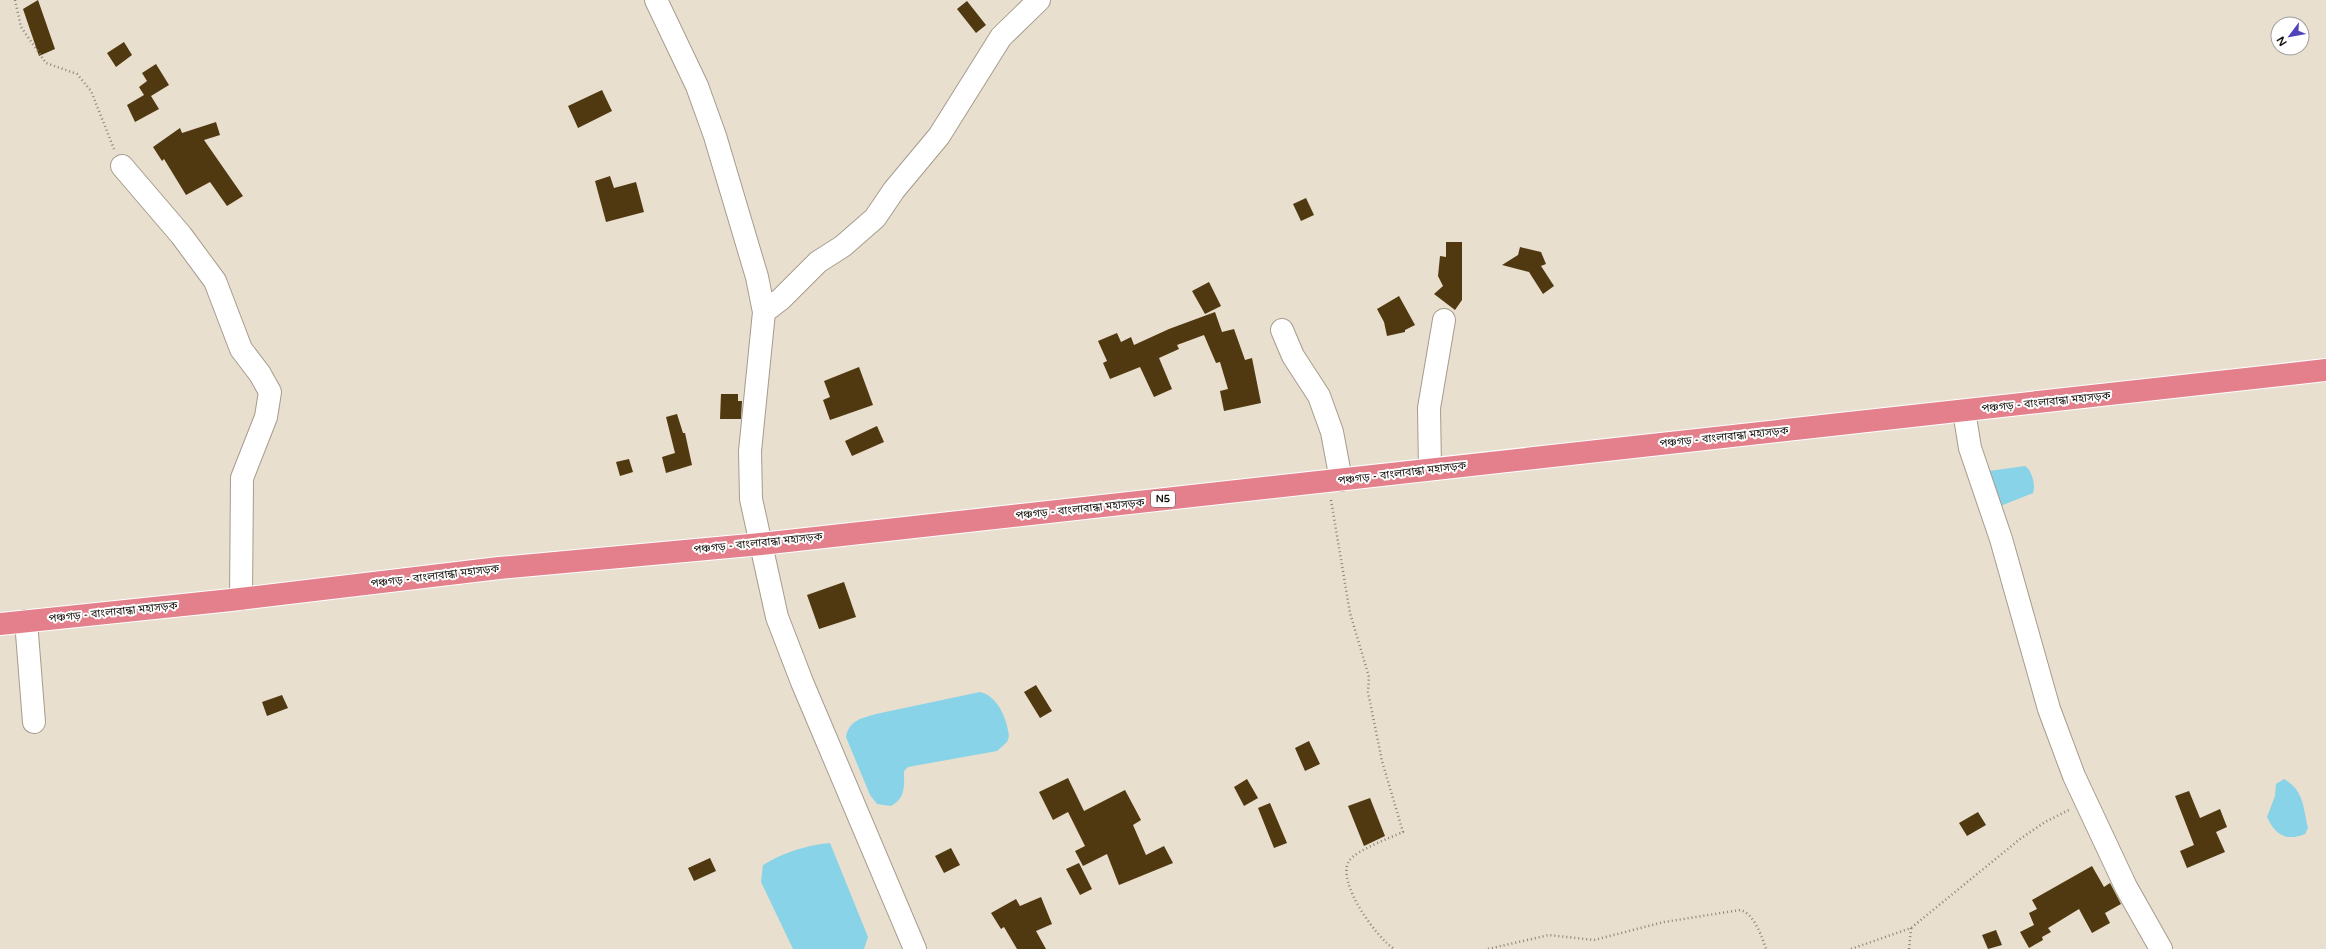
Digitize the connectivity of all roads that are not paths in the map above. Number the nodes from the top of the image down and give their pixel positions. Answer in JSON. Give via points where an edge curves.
{"nodes":[{"id":1,"x":656,"y":0,"type":"edge"},
{"id":2,"x":1040,"y":0,"type":"edge"},
{"id":3,"x":122,"y":166,"type":"road end"},
{"id":4,"x":764,"y":312,"type":"junction"},
{"id":5,"x":1444,"y":320,"type":"dead end"},
{"id":6,"x":1282,"y":330,"type":"dead end"},
{"id":7,"x":2326,"y":370,"type":"edge"},
{"id":8,"x":1964,"y":411,"type":"junction"},
{"id":9,"x":1430,"y":469,"type":"junction"},
{"id":10,"x":1335,"y":480,"type":"junction"},
{"id":11,"x":762,"y":544,"type":"junction"},
{"id":12,"x":241,"y":599,"type":"junction"},
{"id":13,"x":26,"y":621,"type":"junction"},
{"id":14,"x":0,"y":624,"type":"edge"},
{"id":15,"x":34,"y":722,"type":"dead end"},
{"id":16,"x":916,"y":949,"type":"edge"},
{"id":17,"x":2161,"y":949,"type":"edge"}],
"edges":[{"from":1,"to":4,"type":"street","via":[[697,86],[715,136],[757,277]]},
{"from":2,"to":4,"type":"street","via":[[1001,37],[939,136],[894,190],[875,218],[843,246],[818,262],[781,299]]},
{"from":3,"to":12,"type":"street","via":[[181,235],[215,280],[241,349],[270,392],[266,417],[242,478]]},
{"from":4,"to":11,"type":"street","via":[[750,451],[751,499]]},
{"from":5,"to":9,"type":"street","via":[[1429,408]]},
{"from":6,"to":10,"type":"street","via":[[1293,356],[1319,396],[1332,432]]},
{"from":7,"to":8,"type":"highway","name":"পঞ্চগড় - বাংলাবান্ধা মহাসড়ক","number":"N5"},
{"from":8,"to":9,"type":"highway","name":"পঞ্চগড় - বাংলাবান্ধা মহাসড়ক","number":"N5"},
{"from":8,"to":17,"type":"street","via":[[1970,448],[2001,539],[2049,709],[2086,801],[2126,887]]},
{"from":9,"to":10,"type":"highway","name":"পঞ্চগড় - বাংলাবান্ধা মহাসড়ক","number":"N5"},
{"from":10,"to":11,"type":"highway","name":"পঞ্চগড় - বাংলাবান্ধা মহাসড়ক","number":"N5"},
{"from":11,"to":12,"type":"highway","name":"পঞ্চগড় - বাংলাবান্ধা মহাসড়ক","number":"N5","via":[[499,568]]},
{"from":11,"to":16,"type":"street","via":[[777,617],[802,682]]},
{"from":12,"to":13,"type":"highway","name":"পঞ্চগড় - বাংলাবান্ধা মহাসড়ক","number":"N5"},
{"from":13,"to":14,"type":"highway","name":"পঞ্চগড় - বাংলাবান্ধা মহাসড়ক","number":"N5"},
{"from":13,"to":15,"type":"street"}]}
